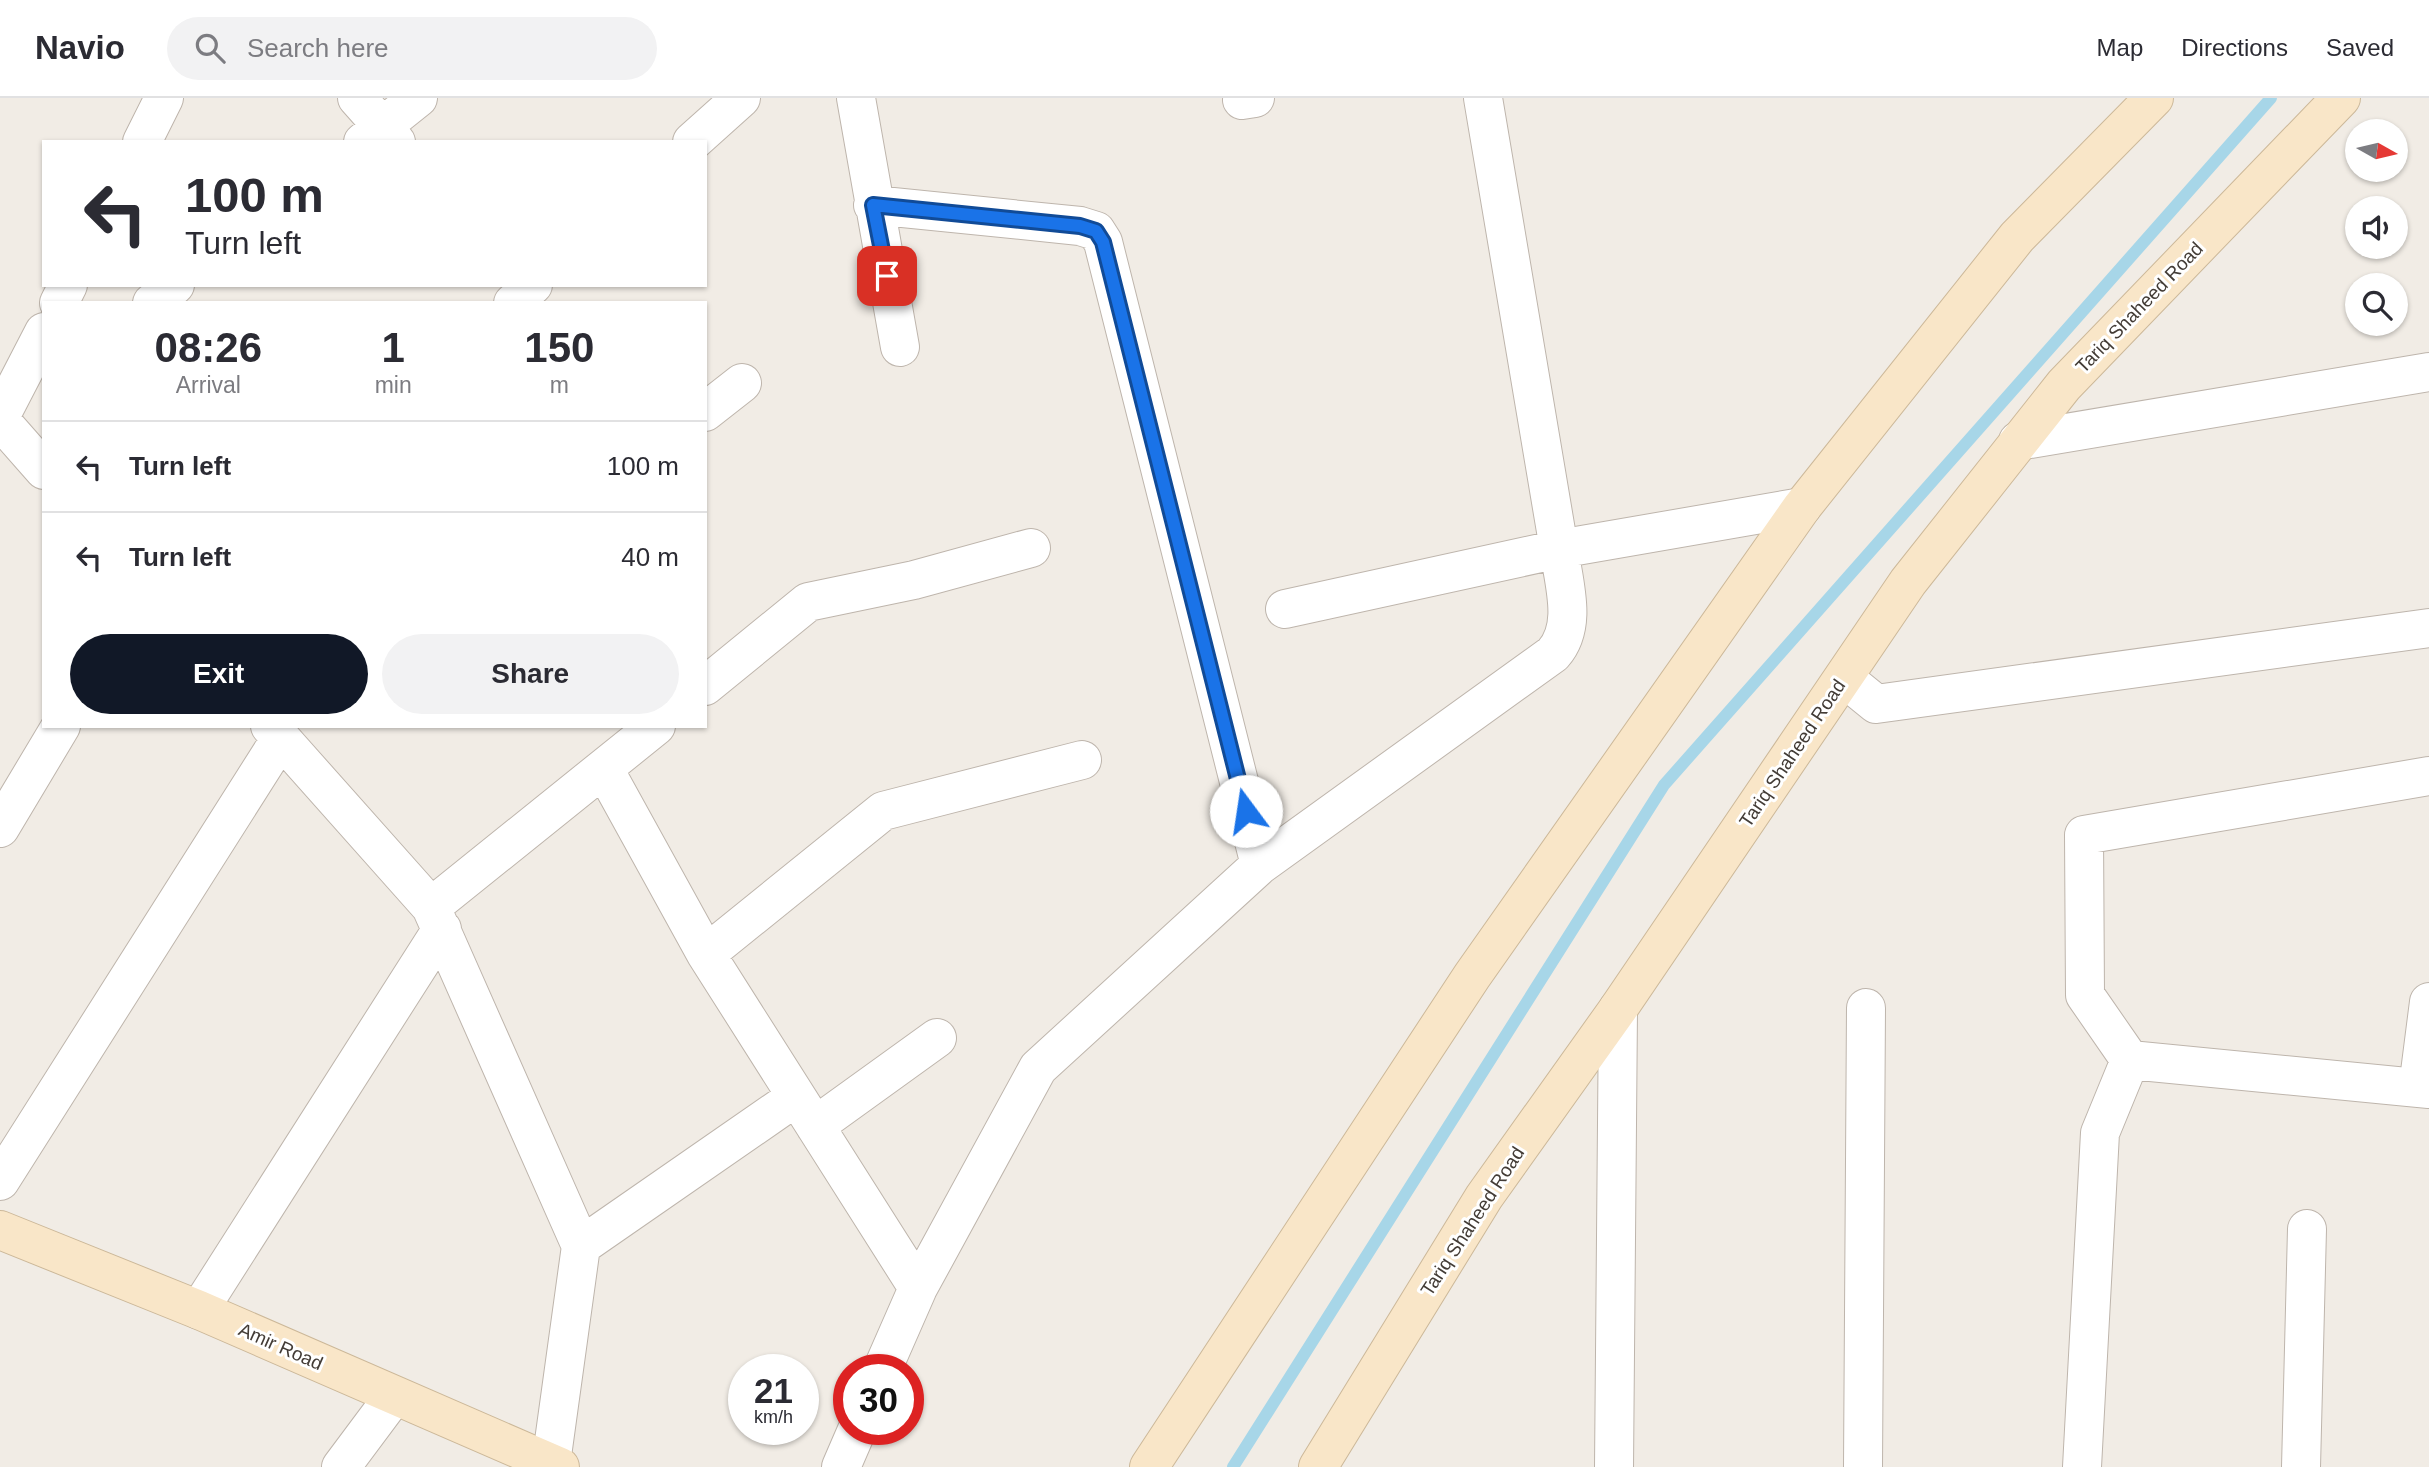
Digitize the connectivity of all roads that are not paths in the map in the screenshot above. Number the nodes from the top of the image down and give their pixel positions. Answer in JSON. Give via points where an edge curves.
{"nodes":[{"id":1,"x":164,"y":98,"type":"edge"},
{"id":2,"x":357,"y":98,"type":"edge"},
{"id":3,"x":418,"y":98,"type":"edge"},
{"id":4,"x":741,"y":98,"type":"edge"},
{"id":5,"x":856,"y":98,"type":"edge"},
{"id":6,"x":1483,"y":98,"type":"edge"},
{"id":7,"x":2154,"y":98,"type":"edge"},
{"id":8,"x":2340,"y":98,"type":"edge"},
{"id":9,"x":381,"y":136,"type":"edge"},
{"id":10,"x":143,"y":140,"type":"edge"},
{"id":11,"x":694,"y":140,"type":"edge"},
{"id":12,"x":873,"y":205,"type":"junction"},
{"id":13,"x":172,"y":287,"type":"edge"},
{"id":14,"x":155,"y":301,"type":"edge"},
{"id":15,"x":42,"y":336,"type":"edge"},
{"id":16,"x":900,"y":347,"type":"dead end"},
{"id":17,"x":2429,"y":372,"type":"edge"},
{"id":18,"x":742,"y":383,"type":"dead end"},
{"id":19,"x":42,"y":387,"type":"edge"},
{"id":20,"x":707,"y":410,"type":"edge"},
{"id":21,"x":0,"y":419,"type":"edge"},
{"id":22,"x":2018,"y":441,"type":"junction"},
{"id":23,"x":42,"y":468,"type":"edge"},
{"id":24,"x":1802,"y":508,"type":"junction"},
{"id":25,"x":1031,"y":548,"type":"dead end"},
{"id":26,"x":1559,"y":549,"type":"junction"},
{"id":27,"x":1285,"y":609,"type":"dead end"},
{"id":28,"x":2429,"y":628,"type":"edge"},
{"id":29,"x":1844,"y":678,"type":"junction"},
{"id":30,"x":707,"y":684,"type":"edge"},
{"id":31,"x":60,"y":728,"type":"edge"},
{"id":32,"x":654,"y":728,"type":"edge"},
{"id":33,"x":276,"y":732,"type":"edge"},
{"id":34,"x":1082,"y":760,"type":"dead end"},
{"id":35,"x":604,"y":769,"type":"junction"},
{"id":36,"x":2429,"y":776,"type":"edge"},
{"id":37,"x":0,"y":828,"type":"edge"},
{"id":38,"x":1260,"y":865,"type":"junction"},
{"id":39,"x":437,"y":918,"type":"junction"},
{"id":40,"x":706,"y":954,"type":"junction"},
{"id":41,"x":2429,"y":1002,"type":"edge"},
{"id":42,"x":1866,"y":1008,"type":"dead end"},
{"id":43,"x":1618,"y":1009,"type":"junction"},
{"id":44,"x":937,"y":1038,"type":"dead end"},
{"id":45,"x":2130,"y":1060,"type":"junction"},
{"id":46,"x":2423,"y":1088,"type":"edge"},
{"id":47,"x":805,"y":1111,"type":"junction"},
{"id":48,"x":0,"y":1181,"type":"edge"},
{"id":49,"x":2307,"y":1229,"type":"dead end"},
{"id":50,"x":0,"y":1230,"type":"edge"},
{"id":51,"x":581,"y":1246,"type":"junction"},
{"id":52,"x":918,"y":1288,"type":"junction"},
{"id":53,"x":199,"y":1310,"type":"junction"},
{"id":54,"x":889,"y":1354,"type":"edge"},
{"id":55,"x":394,"y":1396,"type":"junction"},
{"id":56,"x":851,"y":1445,"type":"edge"},
{"id":57,"x":556,"y":1465,"type":"edge"},
{"id":58,"x":341,"y":1467,"type":"edge"},
{"id":59,"x":841,"y":1467,"type":"edge"},
{"id":60,"x":1149,"y":1467,"type":"edge"},
{"id":61,"x":1318,"y":1467,"type":"edge"},
{"id":62,"x":1614,"y":1467,"type":"edge"},
{"id":63,"x":1863,"y":1467,"type":"edge"},
{"id":64,"x":2082,"y":1467,"type":"edge"},
{"id":65,"x":2301,"y":1467,"type":"edge"}],
"edges":[{"from":1,"to":10,"type":"street"},
{"from":2,"to":9,"type":"street"},
{"from":3,"to":9,"type":"street"},
{"from":4,"to":11,"type":"street"},
{"from":5,"to":12,"type":"street"},
{"from":6,"to":26,"type":"street"},
{"from":7,"to":24,"type":"main road","via":[[2017,237]]},
{"from":8,"to":22,"type":"main road","name":"Tariq Shaheed Road","via":[[2064,385]]},
{"from":12,"to":16,"type":"street"},
{"from":12,"to":38,"type":"street","via":[[1080,226],[1096,231],[1103,242]]},
{"from":13,"to":14,"type":"street"},
{"from":15,"to":21,"type":"street"},
{"from":17,"to":22,"type":"street"},
{"from":18,"to":20,"type":"street"},
{"from":19,"to":21,"type":"street"},
{"from":21,"to":23,"type":"street"},
{"from":22,"to":29,"type":"main road","name":"Tariq Shaheed Road","via":[[1908,582]]},
{"from":24,"to":26,"type":"street"},
{"from":24,"to":60,"type":"main road","via":[[1472,976]]},
{"from":25,"to":30,"type":"street","via":[[914,580],[808,602]]},
{"from":26,"to":27,"type":"street"},
{"from":26,"to":38,"type":"street","via":[[1569,622],[1565,640],[1553,654]]},
{"from":28,"to":29,"type":"street","via":[[1876,704]]},
{"from":29,"to":43,"type":"main road","name":"Tariq Shaheed Road"},
{"from":31,"to":37,"type":"street"},
{"from":32,"to":35,"type":"street"},
{"from":33,"to":39,"type":"street"},
{"from":33,"to":48,"type":"street"},
{"from":34,"to":40,"type":"street","via":[[883,811]]},
{"from":35,"to":39,"type":"street"},
{"from":35,"to":40,"type":"street"},
{"from":36,"to":45,"type":"street","via":[[2084,835],[2085,995]]},
{"from":38,"to":52,"type":"street","via":[[1038,1068]]},
{"from":39,"to":51,"type":"street"},
{"from":39,"to":53,"type":"street"},
{"from":40,"to":47,"type":"street"},
{"from":41,"to":46,"type":"street"},
{"from":42,"to":63,"type":"street"},
{"from":43,"to":61,"type":"main road","name":"Tariq Shaheed Road","via":[[1484,1198]]},
{"from":43,"to":62,"type":"street"},
{"from":44,"to":47,"type":"street"},
{"from":45,"to":46,"type":"street"},
{"from":45,"to":64,"type":"street","via":[[2100,1133]]},
{"from":47,"to":51,"type":"street"},
{"from":47,"to":52,"type":"street"},
{"from":49,"to":65,"type":"street"},
{"from":50,"to":53,"type":"main road","name":"Amir Road"},
{"from":51,"to":57,"type":"street"},
{"from":52,"to":54,"type":"street"},
{"from":53,"to":55,"type":"main road","name":"Amir Road"},
{"from":55,"to":57,"type":"main road","name":"Amir Road"},
{"from":55,"to":58,"type":"street"},
{"from":56,"to":59,"type":"street"}]}
